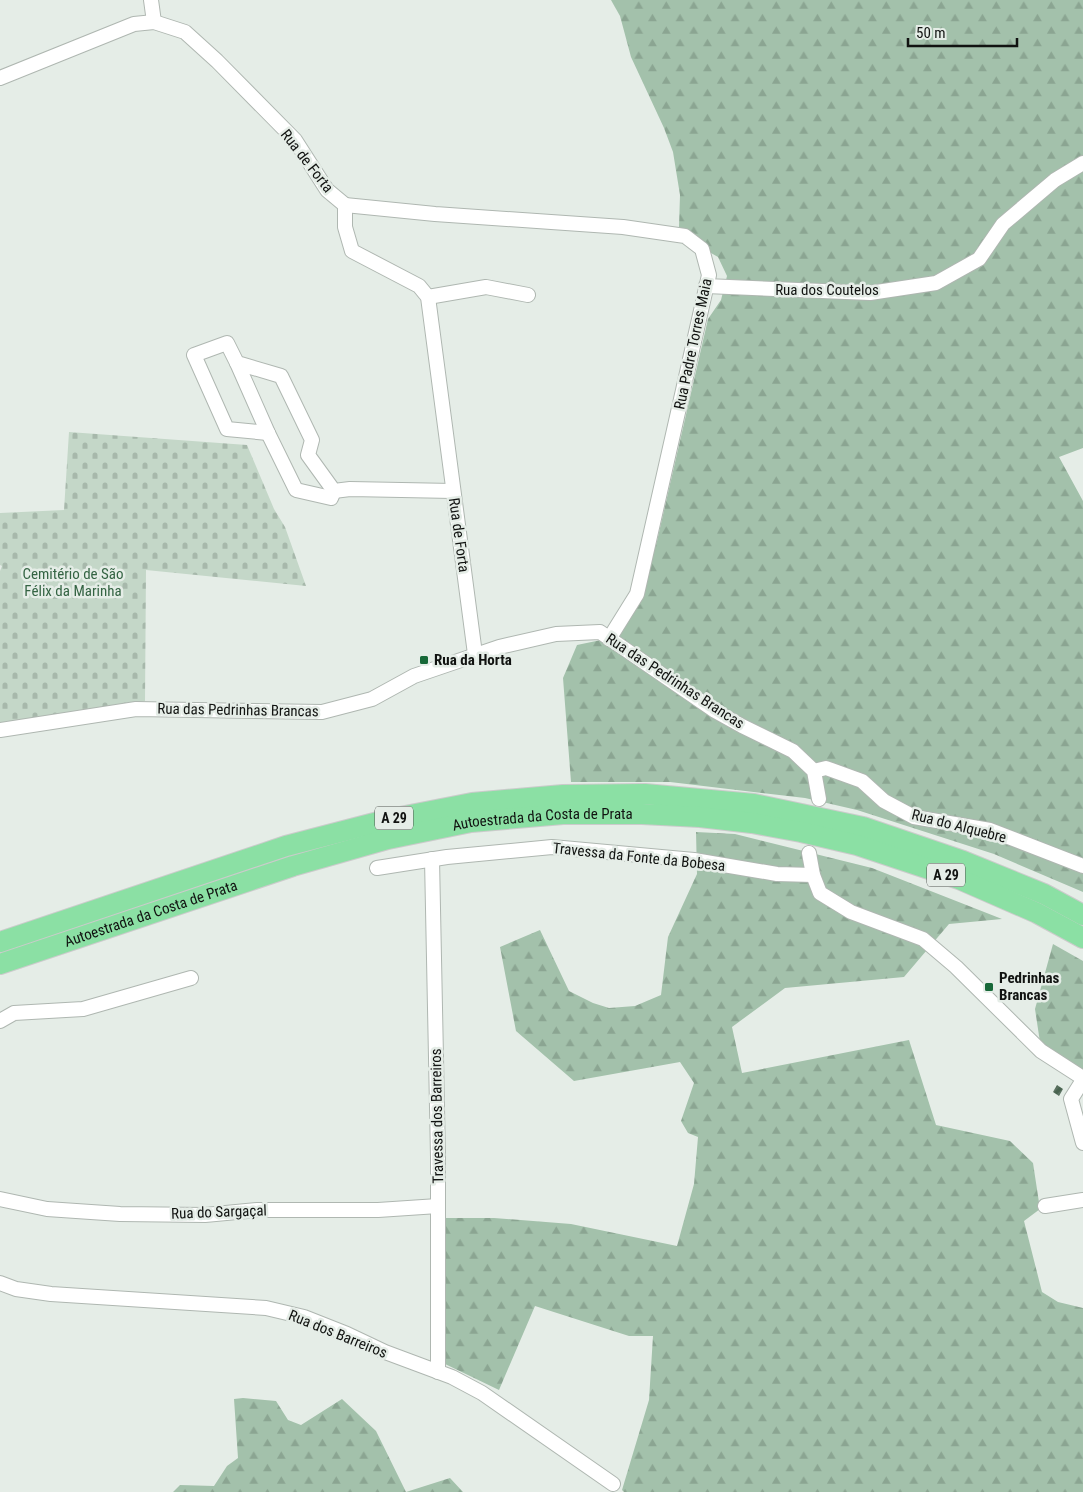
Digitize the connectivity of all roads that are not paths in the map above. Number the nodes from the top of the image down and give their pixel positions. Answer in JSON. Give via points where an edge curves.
{"nodes":[{"id":1,"x":151,"y":0,"type":"edge"},
{"id":2,"x":154,"y":22,"type":"junction"},
{"id":3,"x":0,"y":78,"type":"edge"},
{"id":4,"x":1083,"y":163,"type":"edge"},
{"id":5,"x":346,"y":205,"type":"junction"},
{"id":6,"x":706,"y":286,"type":"junction"},
{"id":7,"x":528,"y":295,"type":"dead end"},
{"id":8,"x":428,"y":297,"type":"junction"},
{"id":9,"x":237,"y":363,"type":"junction"},
{"id":10,"x":268,"y":433,"type":"junction"},
{"id":11,"x":334,"y":491,"type":"junction"},
{"id":12,"x":453,"y":491,"type":"junction"},
{"id":13,"x":609,"y":638,"type":"junction"},
{"id":14,"x":475,"y":654,"type":"junction"},
{"id":15,"x":0,"y":730,"type":"edge"},
{"id":16,"x":814,"y":771,"type":"junction"},
{"id":17,"x":819,"y":799,"type":"dead end"},
{"id":18,"x":809,"y":853,"type":"dead end"},
{"id":19,"x":432,"y":859,"type":"junction"},
{"id":20,"x":1083,"y":866,"type":"edge"},
{"id":21,"x":376,"y":868,"type":"dead end"},
{"id":22,"x":813,"y":875,"type":"junction"},
{"id":23,"x":1083,"y":915,"type":"edge"},
{"id":24,"x":1083,"y":938,"type":"edge"},
{"id":25,"x":0,"y":942,"type":"edge"},
{"id":26,"x":0,"y":964,"type":"edge"},
{"id":27,"x":191,"y":978,"type":"dead end"},
{"id":28,"x":0,"y":1020,"type":"edge"},
{"id":29,"x":1083,"y":1079,"type":"edge"},
{"id":30,"x":1083,"y":1143,"type":"edge"},
{"id":31,"x":0,"y":1199,"type":"edge"},
{"id":32,"x":1083,"y":1200,"type":"edge"},
{"id":33,"x":438,"y":1206,"type":"junction"},
{"id":34,"x":1045,"y":1206,"type":"dead end"},
{"id":35,"x":0,"y":1283,"type":"edge"},
{"id":36,"x":438,"y":1372,"type":"junction"},
{"id":37,"x":613,"y":1484,"type":"dead end"}],
"edges":[{"from":1,"to":2,"type":"street"},
{"from":2,"to":3,"type":"street","name":"Rua de Forta","via":[[134,24]]},
{"from":2,"to":5,"type":"street","name":"Rua de Forta","via":[[185,32],[218,61],[295,140],[327,190]]},
{"from":4,"to":6,"type":"street","name":"Rua dos Coutelos","via":[[1055,180],[1003,224],[979,259],[936,283],[870,292]]},
{"from":5,"to":6,"type":"street","name":"Rua Padre Torres Maia","via":[[686,236],[702,249],[709,275]]},
{"from":5,"to":8,"type":"street","name":"Rua de Forta","via":[[345,227],[352,251],[419,286]]},
{"from":6,"to":13,"type":"street","name":"Rua Padre Torres Maia","via":[[637,594]]},
{"from":7,"to":8,"type":"street","via":[[486,287]]},
{"from":8,"to":12,"type":"street","name":"Rua de Forta"},
{"from":9,"to":10,"type":"street"},
{"from":9,"to":10,"type":"street","via":[[227,343],[194,355],[227,429]]},
{"from":9,"to":11,"type":"street","via":[[281,376],[312,440],[308,455]]},
{"from":10,"to":11,"type":"street","via":[[296,490],[331,498]]},
{"from":11,"to":12,"type":"street"},
{"from":12,"to":14,"type":"street","name":"Rua de Forta"},
{"from":13,"to":14,"type":"street","name":"Rua das Pedrinhas Brancas","via":[[600,632],[556,634]]},
{"from":13,"to":16,"type":"street","name":"Rua das Pedrinhas Brancas","via":[[716,711],[793,751]]},
{"from":14,"to":15,"type":"street","name":"Rua das Pedrinhas Brancas","via":[[414,676],[372,699],[322,712],[136,709]]},
{"from":16,"to":17,"type":"street"},
{"from":16,"to":20,"type":"street","name":"Rua do Alquebre","via":[[826,768],[862,781],[884,801],[914,816],[990,830]]},
{"from":18,"to":22,"type":"street"},
{"from":19,"to":21,"type":"street","name":"Travessa da Fonte da Bobesa"},
{"from":19,"to":22,"type":"street","name":"Travessa da Fonte da Bobesa","via":[[552,847],[694,860],[777,874]]},
{"from":19,"to":33,"type":"street","name":"Travessa dos Barreiros"},
{"from":22,"to":29,"type":"street","via":[[820,893],[851,912],[923,939],[1041,1051]]},
{"from":23,"to":25,"type":"highway","name":"Autoestrada da Costa de Prata","number":"A 29","via":[[1044,894],[963,860],[863,827],[754,804],[645,794],[563,795],[472,803],[390,819],[296,843]]},
{"from":24,"to":26,"type":"highway","name":"Autoestrada da Costa de Prata","number":"A 29","via":[[1037,913],[959,879],[857,845],[771,827],[700,817],[562,814],[471,822],[388,839],[294,866]]},
{"from":27,"to":28,"type":"street","via":[[83,1009],[14,1013]]},
{"from":29,"to":30,"type":"street","via":[[1071,1099]]},
{"from":31,"to":33,"type":"street","name":"Rua do Sargaçal","via":[[47,1209],[120,1214],[205,1215],[257,1210],[378,1210]]},
{"from":32,"to":34,"type":"street"},
{"from":33,"to":36,"type":"street","name":"Travessa dos Barreiros"},
{"from":35,"to":36,"type":"street","name":"Rua dos Barreiros","via":[[16,1289],[52,1294],[266,1308],[304,1317]]},
{"from":36,"to":37,"type":"street","name":"Rua dos Barreiros","via":[[482,1393]]}]}
